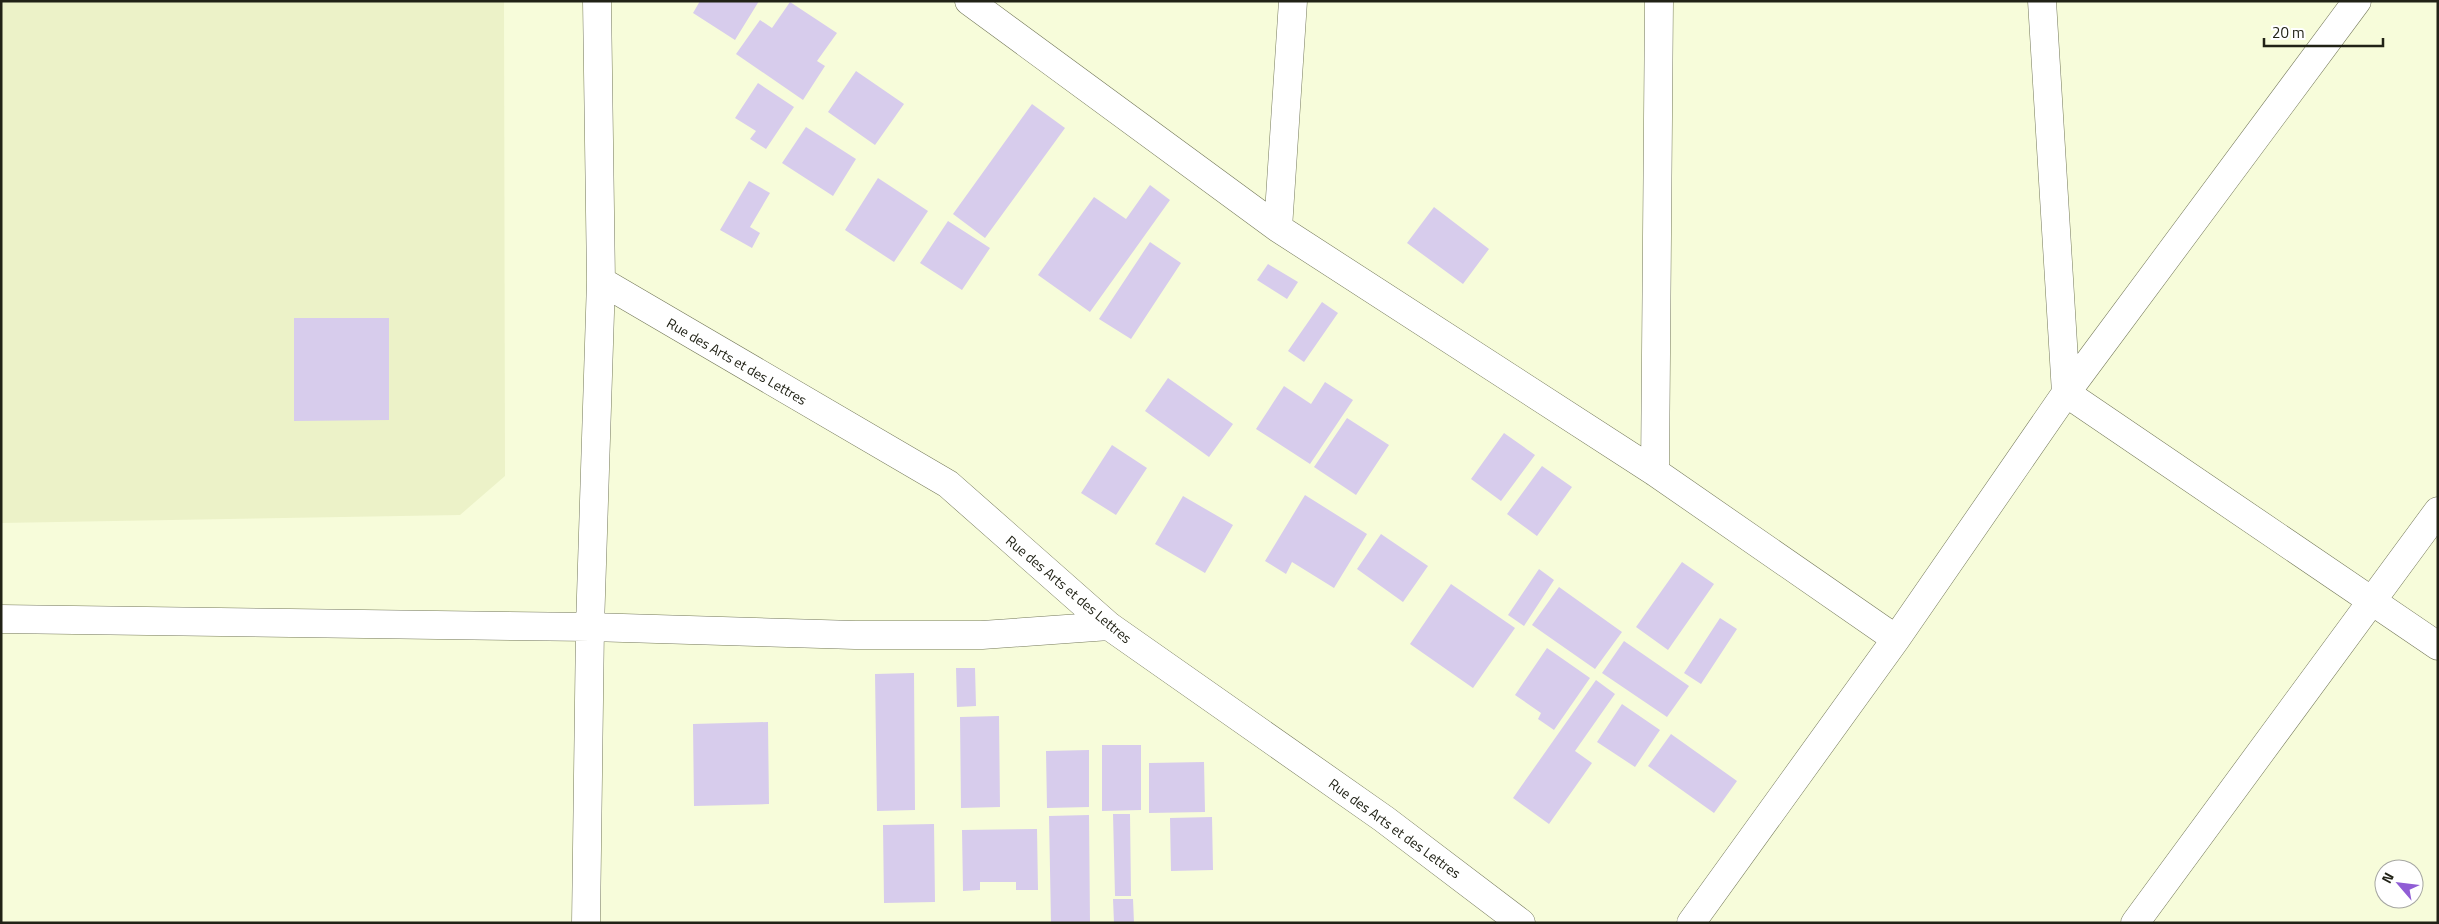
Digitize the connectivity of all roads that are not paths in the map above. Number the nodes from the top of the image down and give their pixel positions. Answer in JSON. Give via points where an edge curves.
{"nodes":[{"id":1,"x":597,"y":1,"type":"edge"},
{"id":2,"x":969,"y":1,"type":"edge"},
{"id":3,"x":1293,"y":1,"type":"edge"},
{"id":4,"x":1659,"y":1,"type":"edge"},
{"id":5,"x":2042,"y":1,"type":"edge"},
{"id":6,"x":2357,"y":1,"type":"edge"},
{"id":7,"x":1278,"y":228,"type":"junction"},
{"id":8,"x":600,"y":281,"type":"junction"},
{"id":9,"x":2066,"y":393,"type":"junction"},
{"id":10,"x":1655,"y":472,"type":"junction"},
{"id":11,"x":2438,"y":511,"type":"edge"},
{"id":12,"x":2372,"y":602,"type":"junction"},
{"id":13,"x":1,"y":619,"type":"edge"},
{"id":14,"x":590,"y":626,"type":"junction"},
{"id":15,"x":1109,"y":626,"type":"junction"},
{"id":16,"x":1896,"y":639,"type":"junction"},
{"id":17,"x":2438,"y":646,"type":"edge"},
{"id":18,"x":586,"y":923,"type":"edge"},
{"id":19,"x":1521,"y":923,"type":"edge"},
{"id":20,"x":1691,"y":923,"type":"edge"},
{"id":21,"x":2134,"y":923,"type":"edge"}],
"edges":[{"from":1,"to":8,"type":"street"},
{"from":2,"to":7,"type":"street"},
{"from":3,"to":7,"type":"street"},
{"from":4,"to":10,"type":"street"},
{"from":5,"to":9,"type":"street"},
{"from":6,"to":9,"type":"street"},
{"from":7,"to":10,"type":"street"},
{"from":8,"to":14,"type":"street"},
{"from":8,"to":15,"type":"street","name":"Rue des Arts et des Lettres","via":[[948,484]]},
{"from":9,"to":12,"type":"street"},
{"from":9,"to":16,"type":"street"},
{"from":10,"to":16,"type":"street"},
{"from":11,"to":12,"type":"street"},
{"from":12,"to":17,"type":"street"},
{"from":12,"to":21,"type":"street"},
{"from":13,"to":14,"type":"street"},
{"from":14,"to":15,"type":"street","via":[[982,635]]},
{"from":14,"to":18,"type":"street"},
{"from":15,"to":19,"type":"street","name":"Rue des Arts et des Lettres","via":[[1384,819]]},
{"from":16,"to":20,"type":"street"}]}
